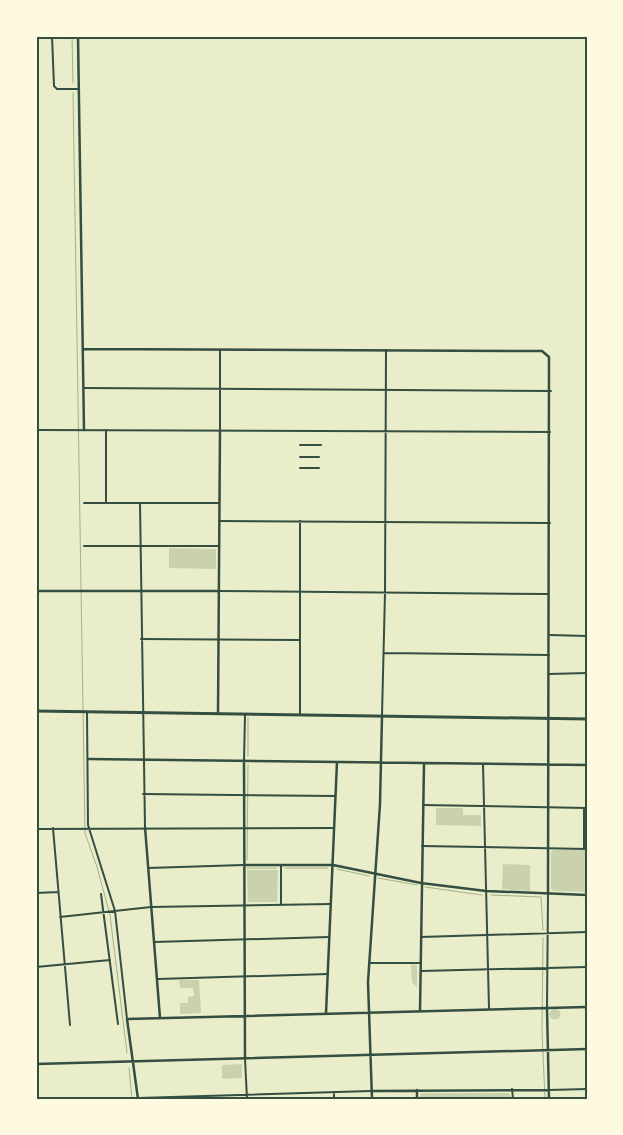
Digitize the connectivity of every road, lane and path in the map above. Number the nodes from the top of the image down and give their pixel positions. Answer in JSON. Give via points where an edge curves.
{"nodes":[{"id":1,"x":52,"y":36,"type":"edge"},
{"id":2,"x":78,"y":36,"type":"edge"},
{"id":3,"x":79,"y":89,"type":"junction"},
{"id":4,"x":83,"y":349,"type":"junction"},
{"id":5,"x":220,"y":350,"type":"junction"},
{"id":6,"x":386,"y":350,"type":"junction"},
{"id":7,"x":84,"y":388,"type":"junction"},
{"id":8,"x":219,"y":388,"type":"junction"},
{"id":9,"x":386,"y":389,"type":"junction"},
{"id":10,"x":550,"y":391,"type":"junction"},
{"id":11,"x":36,"y":430,"type":"edge"},
{"id":12,"x":83,"y":430,"type":"junction"},
{"id":13,"x":106,"y":430,"type":"junction"},
{"id":14,"x":220,"y":430,"type":"junction"},
{"id":15,"x":386,"y":431,"type":"junction"},
{"id":16,"x":550,"y":432,"type":"junction"},
{"id":17,"x":300,"y":445,"type":"dead end"},
{"id":18,"x":321,"y":445,"type":"dead end"},
{"id":19,"x":300,"y":457,"type":"dead end"},
{"id":20,"x":319,"y":458,"type":"dead end"},
{"id":21,"x":300,"y":468,"type":"dead end"},
{"id":22,"x":319,"y":468,"type":"dead end"},
{"id":23,"x":84,"y":503,"type":"dead end"},
{"id":24,"x":106,"y":503,"type":"junction"},
{"id":25,"x":140,"y":503,"type":"junction"},
{"id":26,"x":219,"y":503,"type":"junction"},
{"id":27,"x":219,"y":521,"type":"junction"},
{"id":28,"x":300,"y":521,"type":"junction"},
{"id":29,"x":385,"y":521,"type":"junction"},
{"id":30,"x":550,"y":523,"type":"junction"},
{"id":31,"x":84,"y":546,"type":"dead end"},
{"id":32,"x":140,"y":546,"type":"junction"},
{"id":33,"x":219,"y":546,"type":"junction"},
{"id":34,"x":36,"y":591,"type":"edge"},
{"id":35,"x":218,"y":591,"type":"junction"},
{"id":36,"x":140,"y":592,"type":"junction"},
{"id":37,"x":299,"y":592,"type":"junction"},
{"id":38,"x":385,"y":593,"type":"junction"},
{"id":39,"x":550,"y":594,"type":"junction"},
{"id":40,"x":550,"y":635,"type":"junction"},
{"id":41,"x":587,"y":636,"type":"edge"},
{"id":42,"x":141,"y":639,"type":"junction"},
{"id":43,"x":218,"y":640,"type":"junction"},
{"id":44,"x":299,"y":640,"type":"junction"},
{"id":45,"x":384,"y":654,"type":"junction"},
{"id":46,"x":550,"y":655,"type":"junction"},
{"id":47,"x":587,"y":673,"type":"edge"},
{"id":48,"x":549,"y":674,"type":"junction"},
{"id":49,"x":36,"y":711,"type":"edge"},
{"id":50,"x":87,"y":712,"type":"junction"},
{"id":51,"x":142,"y":712,"type":"junction"},
{"id":52,"x":218,"y":713,"type":"junction"},
{"id":53,"x":245,"y":713,"type":"junction"},
{"id":54,"x":300,"y":714,"type":"junction"},
{"id":55,"x":382,"y":716,"type":"junction"},
{"id":56,"x":548,"y":718,"type":"junction"},
{"id":57,"x":587,"y":719,"type":"edge"},
{"id":58,"x":88,"y":759,"type":"junction"},
{"id":59,"x":143,"y":760,"type":"junction"},
{"id":60,"x":244,"y":760,"type":"junction"},
{"id":61,"x":337,"y":762,"type":"junction"},
{"id":62,"x":381,"y":763,"type":"junction"},
{"id":63,"x":424,"y":763,"type":"junction"},
{"id":64,"x":483,"y":764,"type":"junction"},
{"id":65,"x":548,"y":764,"type":"junction"},
{"id":66,"x":587,"y":765,"type":"edge"},
{"id":67,"x":143,"y":794,"type":"junction"},
{"id":68,"x":244,"y":795,"type":"junction"},
{"id":69,"x":335,"y":796,"type":"junction"},
{"id":70,"x":423,"y":805,"type":"junction"},
{"id":71,"x":484,"y":806,"type":"junction"},
{"id":72,"x":548,"y":807,"type":"junction"},
{"id":73,"x":585,"y":808,"type":"edge"},
{"id":74,"x":145,"y":827,"type":"junction"},
{"id":75,"x":53,"y":828,"type":"junction"},
{"id":76,"x":244,"y":828,"type":"junction"},
{"id":77,"x":334,"y":828,"type":"junction"},
{"id":78,"x":36,"y":829,"type":"edge"},
{"id":79,"x":89,"y":829,"type":"junction"},
{"id":80,"x":422,"y":846,"type":"junction"},
{"id":81,"x":485,"y":847,"type":"junction"},
{"id":82,"x":548,"y":848,"type":"junction"},
{"id":83,"x":585,"y":849,"type":"edge"},
{"id":84,"x":244,"y":865,"type":"junction"},
{"id":85,"x":280,"y":865,"type":"junction"},
{"id":86,"x":333,"y":865,"type":"junction"},
{"id":87,"x":148,"y":868,"type":"junction"},
{"id":88,"x":375,"y":874,"type":"junction"},
{"id":89,"x":422,"y":883,"type":"junction"},
{"id":90,"x":58,"y":892,"type":"junction"},
{"id":91,"x":486,"y":892,"type":"junction"},
{"id":92,"x":36,"y":894,"type":"edge"},
{"id":93,"x":101,"y":894,"type":"dead end"},
{"id":94,"x":548,"y":894,"type":"junction"},
{"id":95,"x":587,"y":895,"type":"edge"},
{"id":96,"x":331,"y":904,"type":"junction"},
{"id":97,"x":244,"y":905,"type":"junction"},
{"id":98,"x":281,"y":905,"type":"junction"},
{"id":99,"x":151,"y":907,"type":"junction"},
{"id":100,"x":113,"y":911,"type":"junction"},
{"id":101,"x":105,"y":912,"type":"junction"},
{"id":102,"x":60,"y":917,"type":"junction"},
{"id":103,"x":587,"y":932,"type":"edge"},
{"id":104,"x":547,"y":933,"type":"junction"},
{"id":105,"x":487,"y":935,"type":"junction"},
{"id":106,"x":330,"y":937,"type":"junction"},
{"id":107,"x":421,"y":937,"type":"junction"},
{"id":108,"x":244,"y":939,"type":"junction"},
{"id":109,"x":154,"y":942,"type":"junction"},
{"id":110,"x":110,"y":960,"type":"junction"},
{"id":111,"x":369,"y":963,"type":"junction"},
{"id":112,"x":421,"y":963,"type":"junction"},
{"id":113,"x":65,"y":964,"type":"junction"},
{"id":114,"x":36,"y":967,"type":"edge"},
{"id":115,"x":587,"y":967,"type":"edge"},
{"id":116,"x":548,"y":968,"type":"junction"},
{"id":117,"x":488,"y":970,"type":"junction"},
{"id":118,"x":421,"y":972,"type":"junction"},
{"id":119,"x":328,"y":974,"type":"junction"},
{"id":120,"x":243,"y":977,"type":"junction"},
{"id":121,"x":157,"y":979,"type":"junction"},
{"id":122,"x":587,"y":1007,"type":"edge"},
{"id":123,"x":547,"y":1008,"type":"junction"},
{"id":124,"x":489,"y":1009,"type":"junction"},
{"id":125,"x":420,"y":1011,"type":"junction"},
{"id":126,"x":370,"y":1012,"type":"junction"},
{"id":127,"x":326,"y":1013,"type":"junction"},
{"id":128,"x":243,"y":1015,"type":"junction"},
{"id":129,"x":160,"y":1018,"type":"junction"},
{"id":130,"x":127,"y":1019,"type":"junction"},
{"id":131,"x":118,"y":1024,"type":"dead end"},
{"id":132,"x":70,"y":1025,"type":"dead end"},
{"id":133,"x":587,"y":1049,"type":"edge"},
{"id":134,"x":547,"y":1050,"type":"junction"},
{"id":135,"x":370,"y":1055,"type":"junction"},
{"id":136,"x":245,"y":1059,"type":"junction"},
{"id":137,"x":134,"y":1062,"type":"junction"},
{"id":138,"x":36,"y":1064,"type":"edge"},
{"id":139,"x":512,"y":1089,"type":"junction"},
{"id":140,"x":587,"y":1089,"type":"edge"},
{"id":141,"x":417,"y":1090,"type":"junction"},
{"id":142,"x":549,"y":1090,"type":"junction"},
{"id":143,"x":372,"y":1091,"type":"junction"},
{"id":144,"x":334,"y":1092,"type":"junction"},
{"id":145,"x":246,"y":1095,"type":"junction"},
{"id":146,"x":138,"y":1098,"type":"edge"},
{"id":147,"x":181,"y":1098,"type":"edge"},
{"id":148,"x":247,"y":1099,"type":"edge"},
{"id":149,"x":334,"y":1099,"type":"edge"},
{"id":150,"x":372,"y":1099,"type":"edge"},
{"id":151,"x":417,"y":1099,"type":"edge"},
{"id":152,"x":513,"y":1099,"type":"edge"},
{"id":153,"x":549,"y":1099,"type":"edge"}],
"edges":[{"from":1,"to":3,"type":"street","via":[[54,86],[57,89]]},
{"from":2,"to":3,"type":"street"},
{"from":3,"to":4,"type":"street"},
{"from":4,"to":5,"type":"street"},
{"from":4,"to":7,"type":"street"},
{"from":5,"to":6,"type":"street"},
{"from":5,"to":8,"type":"street"},
{"from":6,"to":9,"type":"street"},
{"from":6,"to":10,"type":"street","via":[[542,351],[551,362]]},
{"from":7,"to":8,"type":"street"},
{"from":7,"to":12,"type":"street"},
{"from":8,"to":9,"type":"street"},
{"from":8,"to":14,"type":"street"},
{"from":9,"to":10,"type":"street"},
{"from":9,"to":15,"type":"street"},
{"from":10,"to":16,"type":"street"},
{"from":11,"to":12,"type":"street"},
{"from":12,"to":13,"type":"street"},
{"from":13,"to":14,"type":"street"},
{"from":13,"to":24,"type":"street"},
{"from":14,"to":15,"type":"street"},
{"from":14,"to":26,"type":"street"},
{"from":15,"to":16,"type":"street"},
{"from":15,"to":29,"type":"street"},
{"from":16,"to":30,"type":"street"},
{"from":17,"to":18,"type":"street"},
{"from":19,"to":20,"type":"street"},
{"from":21,"to":22,"type":"street"},
{"from":23,"to":24,"type":"street"},
{"from":24,"to":25,"type":"street"},
{"from":25,"to":26,"type":"street"},
{"from":25,"to":32,"type":"street"},
{"from":26,"to":27,"type":"street"},
{"from":27,"to":28,"type":"street"},
{"from":27,"to":33,"type":"street"},
{"from":28,"to":29,"type":"street"},
{"from":28,"to":37,"type":"street"},
{"from":29,"to":30,"type":"street"},
{"from":29,"to":38,"type":"street"},
{"from":30,"to":39,"type":"street"},
{"from":31,"to":32,"type":"street"},
{"from":32,"to":33,"type":"street"},
{"from":32,"to":36,"type":"street"},
{"from":33,"to":35,"type":"street"},
{"from":34,"to":36,"type":"street"},
{"from":35,"to":36,"type":"street"},
{"from":35,"to":37,"type":"street"},
{"from":35,"to":43,"type":"street"},
{"from":36,"to":42,"type":"street"},
{"from":37,"to":38,"type":"street"},
{"from":37,"to":44,"type":"street"},
{"from":38,"to":39,"type":"street"},
{"from":38,"to":45,"type":"street"},
{"from":39,"to":40,"type":"street"},
{"from":40,"to":41,"type":"street"},
{"from":40,"to":46,"type":"street"},
{"from":42,"to":43,"type":"street"},
{"from":42,"to":51,"type":"street"},
{"from":43,"to":44,"type":"street"},
{"from":43,"to":52,"type":"street"},
{"from":44,"to":54,"type":"street"},
{"from":45,"to":46,"type":"street"},
{"from":45,"to":55,"type":"street"},
{"from":46,"to":48,"type":"street"},
{"from":47,"to":48,"type":"street"},
{"from":48,"to":56,"type":"street"},
{"from":49,"to":50,"type":"main road"},
{"from":50,"to":51,"type":"main road"},
{"from":50,"to":58,"type":"street"},
{"from":51,"to":52,"type":"main road"},
{"from":51,"to":59,"type":"street"},
{"from":52,"to":53,"type":"main road"},
{"from":53,"to":54,"type":"main road"},
{"from":53,"to":60,"type":"street"},
{"from":54,"to":55,"type":"main road"},
{"from":55,"to":56,"type":"main road"},
{"from":55,"to":62,"type":"street"},
{"from":56,"to":57,"type":"main road"},
{"from":56,"to":65,"type":"street"},
{"from":58,"to":59,"type":"street"},
{"from":58,"to":79,"type":"street"},
{"from":59,"to":60,"type":"street"},
{"from":59,"to":67,"type":"street"},
{"from":60,"to":61,"type":"street"},
{"from":60,"to":68,"type":"street"},
{"from":61,"to":62,"type":"street"},
{"from":61,"to":69,"type":"street"},
{"from":62,"to":63,"type":"street"},
{"from":62,"to":88,"type":"street"},
{"from":63,"to":64,"type":"street"},
{"from":63,"to":70,"type":"street"},
{"from":64,"to":65,"type":"street"},
{"from":64,"to":71,"type":"street"},
{"from":65,"to":66,"type":"street"},
{"from":65,"to":72,"type":"street"},
{"from":67,"to":68,"type":"street"},
{"from":67,"to":74,"type":"street"},
{"from":68,"to":69,"type":"street"},
{"from":68,"to":76,"type":"street"},
{"from":69,"to":77,"type":"street"},
{"from":70,"to":71,"type":"street"},
{"from":70,"to":80,"type":"street"},
{"from":71,"to":72,"type":"street"},
{"from":71,"to":81,"type":"street"},
{"from":72,"to":73,"type":"street"},
{"from":72,"to":82,"type":"street"},
{"from":73,"to":83,"type":"street"},
{"from":74,"to":76,"type":"street"},
{"from":74,"to":79,"type":"street"},
{"from":74,"to":87,"type":"street"},
{"from":75,"to":78,"type":"street"},
{"from":75,"to":79,"type":"street"},
{"from":75,"to":90,"type":"street"},
{"from":76,"to":77,"type":"street"},
{"from":76,"to":84,"type":"street"},
{"from":77,"to":86,"type":"street"},
{"from":79,"to":100,"type":"street"},
{"from":80,"to":81,"type":"street"},
{"from":80,"to":89,"type":"street"},
{"from":81,"to":82,"type":"street"},
{"from":81,"to":91,"type":"street"},
{"from":82,"to":83,"type":"street"},
{"from":82,"to":94,"type":"street"},
{"from":84,"to":85,"type":"street"},
{"from":84,"to":87,"type":"street"},
{"from":84,"to":97,"type":"street"},
{"from":85,"to":86,"type":"street"},
{"from":85,"to":98,"type":"street"},
{"from":86,"to":88,"type":"street"},
{"from":86,"to":96,"type":"street"},
{"from":87,"to":99,"type":"street"},
{"from":88,"to":89,"type":"street"},
{"from":88,"to":111,"type":"street"},
{"from":89,"to":91,"type":"street"},
{"from":89,"to":107,"type":"street"},
{"from":90,"to":92,"type":"street"},
{"from":90,"to":102,"type":"street"},
{"from":91,"to":94,"type":"street"},
{"from":91,"to":105,"type":"street"},
{"from":93,"to":101,"type":"street"},
{"from":94,"to":95,"type":"street"},
{"from":94,"to":104,"type":"street"},
{"from":96,"to":98,"type":"street"},
{"from":96,"to":106,"type":"street"},
{"from":97,"to":98,"type":"street"},
{"from":97,"to":99,"type":"street"},
{"from":97,"to":108,"type":"street"},
{"from":99,"to":100,"type":"street"},
{"from":99,"to":109,"type":"street"},
{"from":100,"to":101,"type":"street"},
{"from":100,"to":130,"type":"street"},
{"from":101,"to":102,"type":"street"},
{"from":101,"to":110,"type":"street"},
{"from":102,"to":113,"type":"street"},
{"from":103,"to":104,"type":"street"},
{"from":104,"to":105,"type":"street"},
{"from":104,"to":116,"type":"street"},
{"from":105,"to":107,"type":"street"},
{"from":105,"to":117,"type":"street"},
{"from":106,"to":108,"type":"street"},
{"from":106,"to":119,"type":"street"},
{"from":107,"to":112,"type":"street"},
{"from":108,"to":109,"type":"street"},
{"from":108,"to":120,"type":"street"},
{"from":109,"to":121,"type":"street"},
{"from":110,"to":113,"type":"street"},
{"from":110,"to":131,"type":"street"},
{"from":111,"to":112,"type":"street"},
{"from":111,"to":126,"type":"street"},
{"from":112,"to":118,"type":"street"},
{"from":113,"to":114,"type":"street"},
{"from":113,"to":132,"type":"street"},
{"from":115,"to":116,"type":"street"},
{"from":116,"to":117,"type":"street"},
{"from":116,"to":123,"type":"street"},
{"from":117,"to":118,"type":"street"},
{"from":117,"to":124,"type":"street"},
{"from":118,"to":125,"type":"street"},
{"from":119,"to":120,"type":"street"},
{"from":119,"to":127,"type":"street"},
{"from":120,"to":121,"type":"street"},
{"from":120,"to":128,"type":"street"},
{"from":121,"to":129,"type":"street"},
{"from":122,"to":123,"type":"street"},
{"from":123,"to":124,"type":"street"},
{"from":123,"to":134,"type":"street"},
{"from":124,"to":125,"type":"street"},
{"from":125,"to":126,"type":"street"},
{"from":126,"to":127,"type":"street"},
{"from":126,"to":135,"type":"street"},
{"from":127,"to":128,"type":"street"},
{"from":128,"to":129,"type":"street"},
{"from":128,"to":136,"type":"street"},
{"from":129,"to":130,"type":"street"},
{"from":130,"to":137,"type":"street"},
{"from":133,"to":134,"type":"street"},
{"from":134,"to":135,"type":"street"},
{"from":134,"to":142,"type":"street"},
{"from":135,"to":136,"type":"street"},
{"from":135,"to":143,"type":"street"},
{"from":136,"to":137,"type":"street"},
{"from":136,"to":145,"type":"street"},
{"from":137,"to":138,"type":"street"},
{"from":137,"to":146,"type":"street"},
{"from":139,"to":141,"type":"street"},
{"from":139,"to":142,"type":"street"},
{"from":139,"to":152,"type":"street"},
{"from":140,"to":142,"type":"street"},
{"from":141,"to":143,"type":"street"},
{"from":141,"to":151,"type":"street"},
{"from":142,"to":153,"type":"street"},
{"from":143,"to":144,"type":"street"},
{"from":143,"to":150,"type":"street"},
{"from":144,"to":145,"type":"street"},
{"from":144,"to":149,"type":"street"},
{"from":145,"to":147,"type":"street"},
{"from":145,"to":148,"type":"street"},
{"from":146,"to":147,"type":"street"}]}
